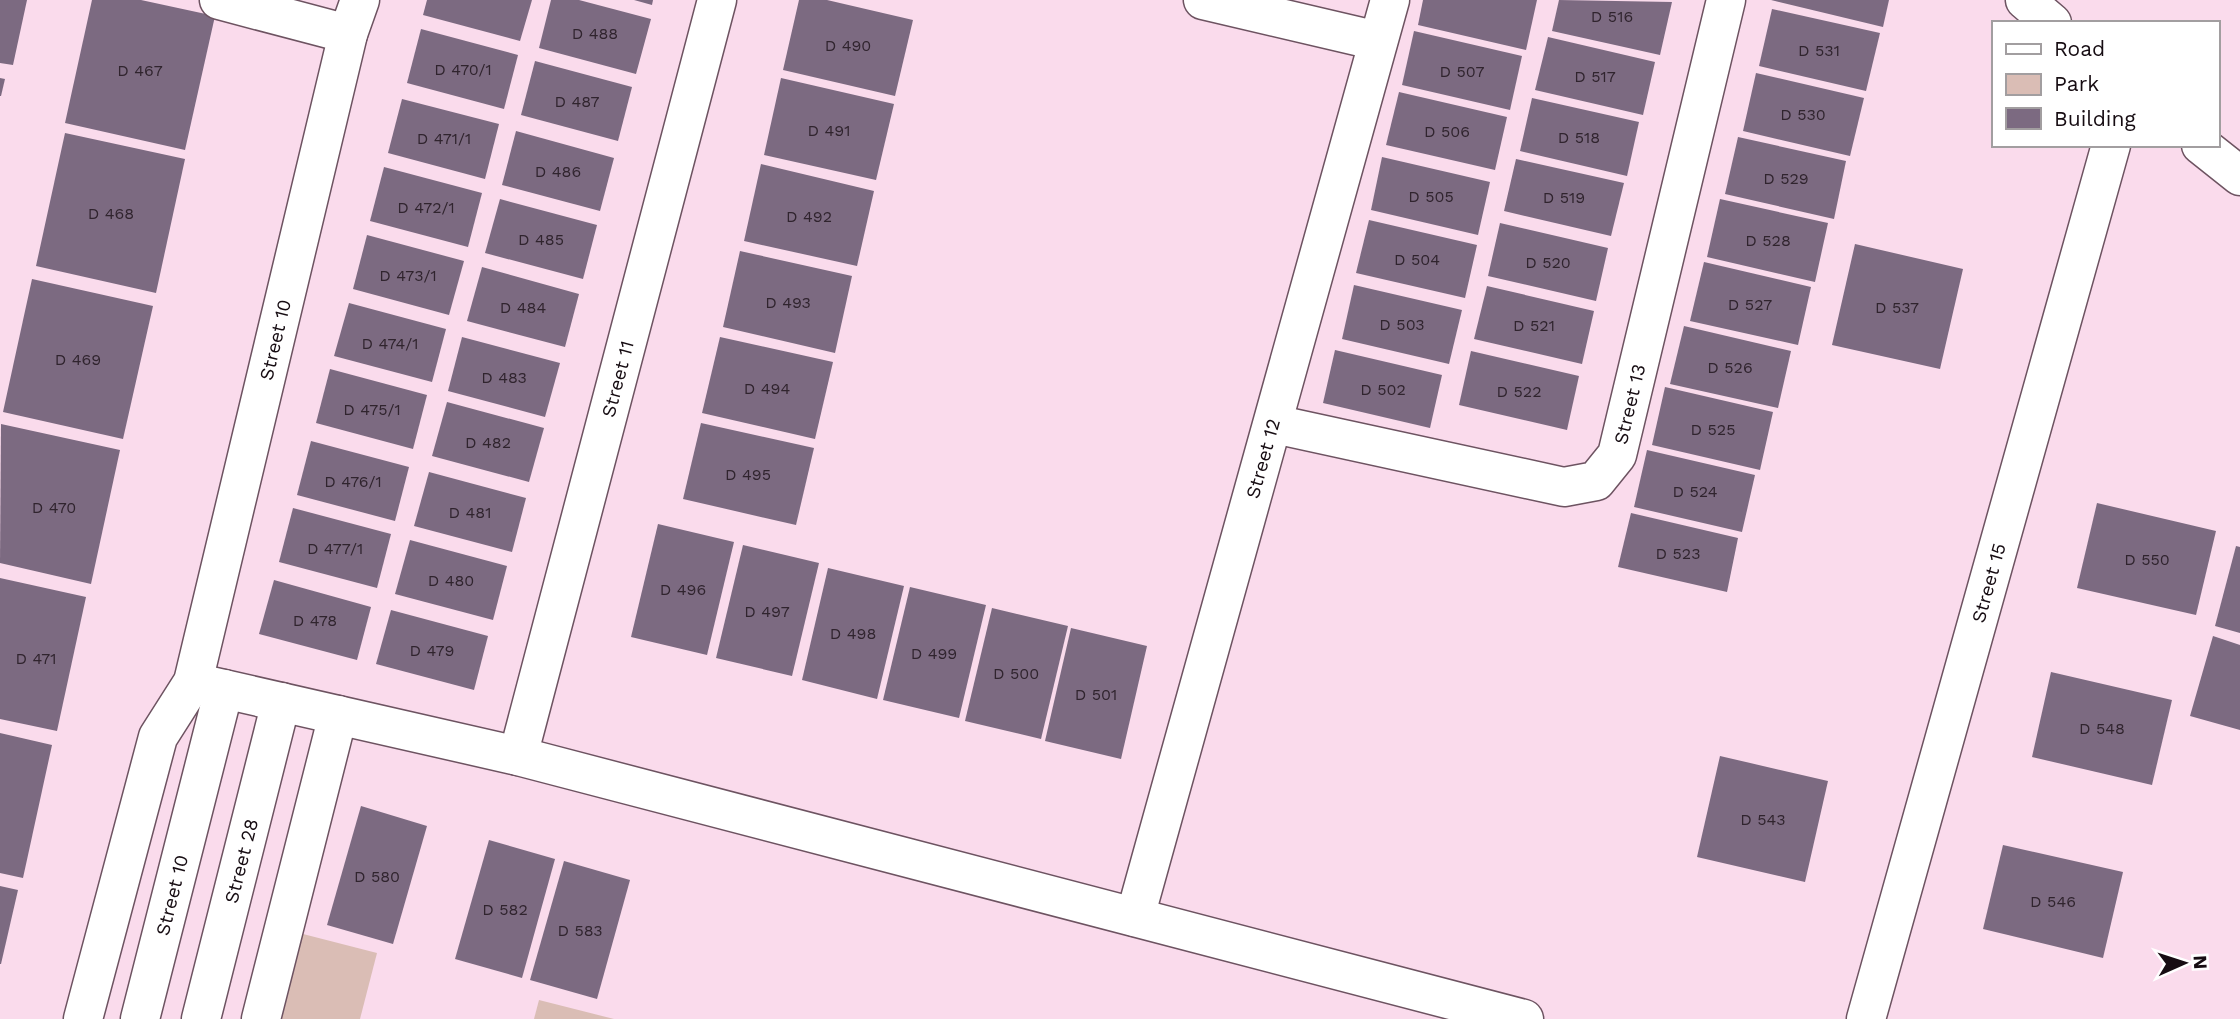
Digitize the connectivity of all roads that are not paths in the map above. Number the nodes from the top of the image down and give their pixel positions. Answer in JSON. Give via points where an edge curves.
{"nodes":[{"id":1,"x":219,"y":0,"type":"edge"},
{"id":2,"x":717,"y":0,"type":"edge"},
{"id":3,"x":1203,"y":0,"type":"edge"},
{"id":4,"x":1390,"y":0,"type":"edge"},
{"id":5,"x":1726,"y":0,"type":"edge"},
{"id":6,"x":2025,"y":0,"type":"edge"},
{"id":7,"x":354,"y":17,"type":"edge"},
{"id":8,"x":2050,"y":21,"type":"edge"},
{"id":9,"x":1378,"y":41,"type":"junction"},
{"id":10,"x":2110,"y":147,"type":"edge"},
{"id":11,"x":2204,"y":147,"type":"edge"},
{"id":12,"x":2240,"y":176,"type":"edge"},
{"id":13,"x":1274,"y":424,"type":"junction"},
{"id":14,"x":208,"y":685,"type":"junction"},
{"id":15,"x":281,"y":702,"type":"junction"},
{"id":16,"x":338,"y":715,"type":"junction"},
{"id":17,"x":518,"y":756,"type":"junction"},
{"id":18,"x":1135,"y":917,"type":"junction"},
{"id":19,"x":1430,"y":1007,"type":"edge"},
{"id":20,"x":83,"y":1019,"type":"edge"},
{"id":21,"x":140,"y":1019,"type":"edge"},
{"id":22,"x":201,"y":1019,"type":"edge"},
{"id":23,"x":261,"y":1019,"type":"edge"},
{"id":24,"x":1524,"y":1019,"type":"edge"},
{"id":25,"x":1866,"y":1019,"type":"edge"}],
"edges":[{"from":1,"to":7,"type":"street"},
{"from":2,"to":17,"type":"street","name":"Street 11"},
{"from":3,"to":9,"type":"street"},
{"from":4,"to":9,"type":"street","name":"Street 12"},
{"from":5,"to":13,"type":"street","name":"Street 13","via":[[1617,455],[1596,481],[1564,487]]},
{"from":6,"to":8,"type":"street"},
{"from":7,"to":14,"type":"street","name":"Street 10"},
{"from":9,"to":13,"type":"street","name":"Street 12"},
{"from":10,"to":25,"type":"street","name":"Street 15"},
{"from":11,"to":12,"type":"street"},
{"from":13,"to":18,"type":"street","name":"Street 12"},
{"from":14,"to":15,"type":"street"},
{"from":14,"to":20,"type":"street","via":[[158,737]]},
{"from":14,"to":21,"type":"street","name":"Street 10"},
{"from":15,"to":16,"type":"street"},
{"from":15,"to":22,"type":"street","name":"Street 28"},
{"from":16,"to":17,"type":"street"},
{"from":16,"to":23,"type":"street"},
{"from":17,"to":18,"type":"street"},
{"from":18,"to":19,"type":"street"},
{"from":19,"to":24,"type":"street"}]}
